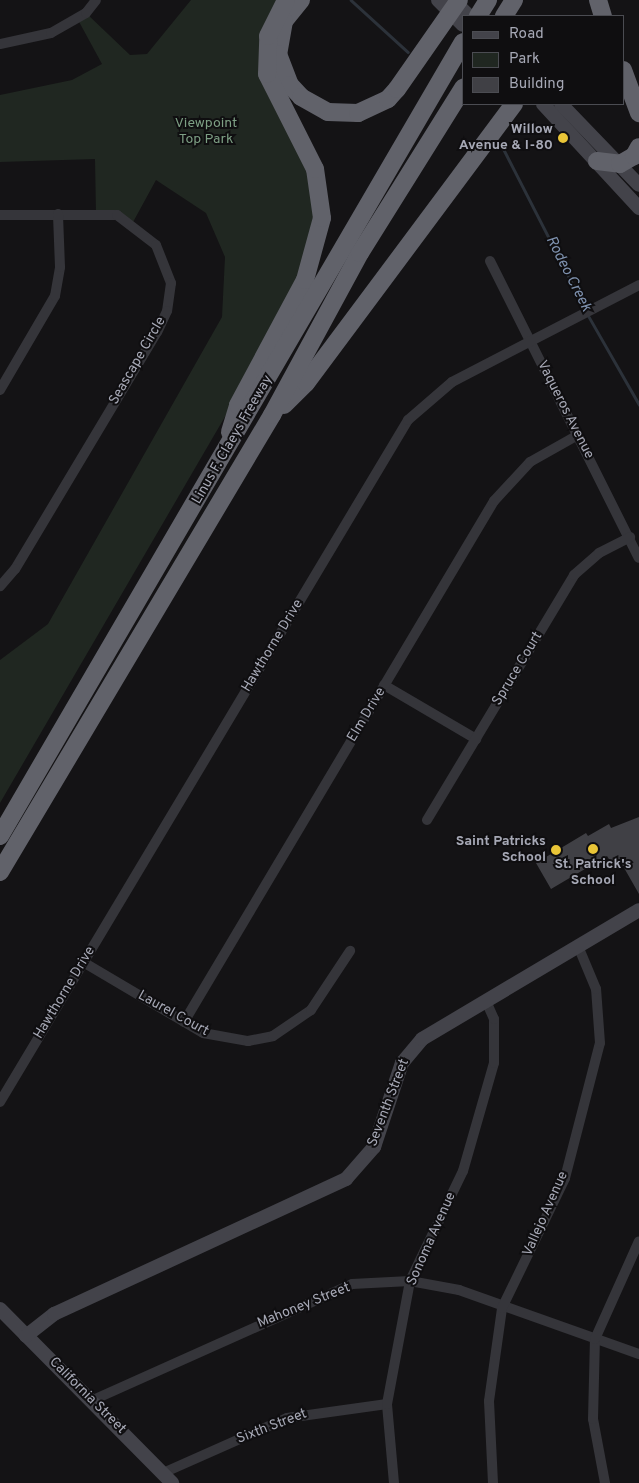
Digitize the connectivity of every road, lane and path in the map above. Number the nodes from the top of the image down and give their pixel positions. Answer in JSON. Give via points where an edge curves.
{"nodes":[{"id":1,"x":96,"y":0,"type":"edge"},
{"id":2,"x":286,"y":0,"type":"edge"},
{"id":3,"x":301,"y":0,"type":"edge"},
{"id":4,"x":438,"y":0,"type":"edge"},
{"id":5,"x":453,"y":0,"type":"edge"},
{"id":6,"x":459,"y":0,"type":"edge"},
{"id":7,"x":488,"y":0,"type":"edge"},
{"id":8,"x":514,"y":0,"type":"edge"},
{"id":9,"x":598,"y":0,"type":"edge"},
{"id":10,"x":468,"y":15,"type":"edge"},
{"id":11,"x":479,"y":15,"type":"edge"},
{"id":12,"x":505,"y":15,"type":"edge"},
{"id":13,"x":603,"y":15,"type":"edge"},
{"id":14,"x":462,"y":24,"type":"edge"},
{"id":15,"x":0,"y":44,"type":"edge"},
{"id":16,"x":459,"y":48,"type":"edge"},
{"id":17,"x":624,"y":73,"type":"edge"},
{"id":18,"x":462,"y":90,"type":"edge"},
{"id":19,"x":513,"y":105,"type":"edge"},
{"id":20,"x":543,"y":105,"type":"edge"},
{"id":21,"x":562,"y":105,"type":"edge"},
{"id":22,"x":639,"y":113,"type":"edge"},
{"id":23,"x":639,"y":147,"type":"edge"},
{"id":24,"x":597,"y":161,"type":"junction"},
{"id":25,"x":620,"y":164,"type":"junction"},
{"id":26,"x":639,"y":185,"type":"edge"},
{"id":27,"x":639,"y":208,"type":"edge"},
{"id":28,"x":58,"y":214,"type":"junction"},
{"id":29,"x":0,"y":215,"type":"edge"},
{"id":30,"x":490,"y":261,"type":"dead end"},
{"id":31,"x":639,"y":285,"type":"edge"},
{"id":32,"x":530,"y":341,"type":"junction"},
{"id":33,"x":0,"y":390,"type":"edge"},
{"id":34,"x":272,"y":415,"type":"junction"},
{"id":35,"x":578,"y":435,"type":"junction"},
{"id":36,"x":221,"y":461,"type":"junction"},
{"id":37,"x":630,"y":538,"type":"junction"},
{"id":38,"x":639,"y":558,"type":"edge"},
{"id":39,"x":0,"y":586,"type":"edge"},
{"id":40,"x":384,"y":685,"type":"junction"},
{"id":41,"x":476,"y":739,"type":"junction"},
{"id":42,"x":427,"y":820,"type":"dead end"},
{"id":43,"x":0,"y":836,"type":"edge"},
{"id":44,"x":0,"y":872,"type":"edge"},
{"id":45,"x":639,"y":910,"type":"edge"},
{"id":46,"x":578,"y":946,"type":"junction"},
{"id":47,"x":350,"y":950,"type":"dead end"},
{"id":48,"x":83,"y":962,"type":"junction"},
{"id":49,"x":486,"y":1001,"type":"junction"},
{"id":50,"x":184,"y":1022,"type":"junction"},
{"id":51,"x":0,"y":1102,"type":"edge"},
{"id":52,"x":639,"y":1241,"type":"edge"},
{"id":53,"x":410,"y":1281,"type":"junction"},
{"id":54,"x":502,"y":1308,"type":"junction"},
{"id":55,"x":0,"y":1309,"type":"edge"},
{"id":56,"x":26,"y":1336,"type":"junction"},
{"id":57,"x":595,"y":1339,"type":"junction"},
{"id":58,"x":639,"y":1354,"type":"edge"},
{"id":59,"x":93,"y":1400,"type":"junction"},
{"id":60,"x":387,"y":1404,"type":"junction"},
{"id":61,"x":167,"y":1478,"type":"edge"},
{"id":62,"x":394,"y":1483,"type":"edge"},
{"id":63,"x":493,"y":1483,"type":"edge"},
{"id":64,"x":605,"y":1483,"type":"edge"}],
"edges":[{"from":1,"to":15,"type":"street","via":[[86,12],[51,33],[26,42]]},
{"from":2,"to":36,"type":"highway","via":[[268,36],[268,74],[315,169],[322,218],[306,280],[238,405]]},
{"from":3,"to":6,"type":"highway","bridge":true,"via":[[284,21],[278,54],[290,85],[301,97],[328,112],[358,113],[388,99],[397,89]]},
{"from":4,"to":14,"type":"street"},
{"from":5,"to":10,"type":"street"},
{"from":7,"to":11,"type":"highway"},
{"from":8,"to":12,"type":"highway"},
{"from":9,"to":13,"type":"highway"},
{"from":16,"to":36,"type":"highway","name":"Linus F. Claeys Freeway"},
{"from":17,"to":22,"type":"highway"},
{"from":18,"to":34,"type":"highway","name":"Linus F. Claeys Freeway","via":[[360,254]]},
{"from":19,"to":34,"type":"highway","via":[[306,383]]},
{"from":20,"to":24,"type":"street"},
{"from":21,"to":25,"type":"street"},
{"from":23,"to":25,"type":"highway"},
{"from":24,"to":25,"type":"highway"},
{"from":24,"to":27,"type":"street"},
{"from":25,"to":26,"type":"street"},
{"from":28,"to":29,"type":"street","name":"Seascape Circle"},
{"from":28,"to":33,"type":"street","via":[[60,268],[55,296]]},
{"from":28,"to":39,"type":"street","name":"Seascape Circle","via":[[117,215],[132,224],[166,261],[170,297],[157,332],[15,569]]},
{"from":30,"to":32,"type":"street","name":"Vaqueros Avenue"},
{"from":31,"to":32,"type":"street","name":"Hawthorne Drive"},
{"from":32,"to":35,"type":"street","name":"Vaqueros Avenue"},
{"from":32,"to":48,"type":"street","name":"Hawthorne Drive","via":[[452,382],[408,420]]},
{"from":34,"to":44,"type":"highway","name":"Linus F. Claeys Freeway"},
{"from":35,"to":37,"type":"street","name":"Vaqueros Avenue"},
{"from":35,"to":40,"type":"street","name":"Elm Drive","via":[[530,462],[494,501]]},
{"from":36,"to":43,"type":"highway","name":"Linus F. Claeys Freeway"},
{"from":37,"to":38,"type":"street","name":"Vaqueros Avenue"},
{"from":37,"to":41,"type":"street","name":"Spruce Court","via":[[599,553],[574,575]]},
{"from":40,"to":41,"type":"street"},
{"from":40,"to":50,"type":"street","name":"Elm Drive"},
{"from":41,"to":42,"type":"street","name":"Spruce Court"},
{"from":45,"to":46,"type":"street","name":"Seventh Street"},
{"from":46,"to":49,"type":"street","name":"Seventh Street"},
{"from":46,"to":54,"type":"street","name":"Vallejo Avenue","via":[[596,989],[600,1043],[565,1178]]},
{"from":47,"to":50,"type":"street","name":"Laurel Court","via":[[311,1010],[272,1036],[223,1040]]},
{"from":48,"to":50,"type":"street","name":"Laurel Court"},
{"from":48,"to":51,"type":"street","name":"Hawthorne Drive"},
{"from":49,"to":53,"type":"street","name":"Sonoma Avenue","via":[[496,1034],[494,1062],[463,1171]]},
{"from":49,"to":56,"type":"street","name":"Seventh Street","via":[[410,1050],[395,1079],[374,1147],[346,1179],[54,1314]]},
{"from":52,"to":57,"type":"street"},
{"from":53,"to":54,"type":"street","name":"Mahoney Street","via":[[459,1290]]},
{"from":53,"to":59,"type":"street","name":"Mahoney Street","via":[[352,1284]]},
{"from":53,"to":60,"type":"street","name":"Sonoma Avenue"},
{"from":54,"to":57,"type":"street","name":"Mahoney Street"},
{"from":54,"to":63,"type":"street","name":"Vallejo Avenue","via":[[489,1401]]},
{"from":55,"to":56,"type":"street","name":"California Street"},
{"from":56,"to":59,"type":"street","name":"California Street"},
{"from":57,"to":58,"type":"street","name":"Mahoney Street"},
{"from":57,"to":64,"type":"street","via":[[593,1419]]},
{"from":59,"to":61,"type":"street","name":"California Street"},
{"from":60,"to":61,"type":"street","name":"Sixth Street","via":[[294,1416]]},
{"from":60,"to":62,"type":"street","name":"Sonoma Avenue"}]}
